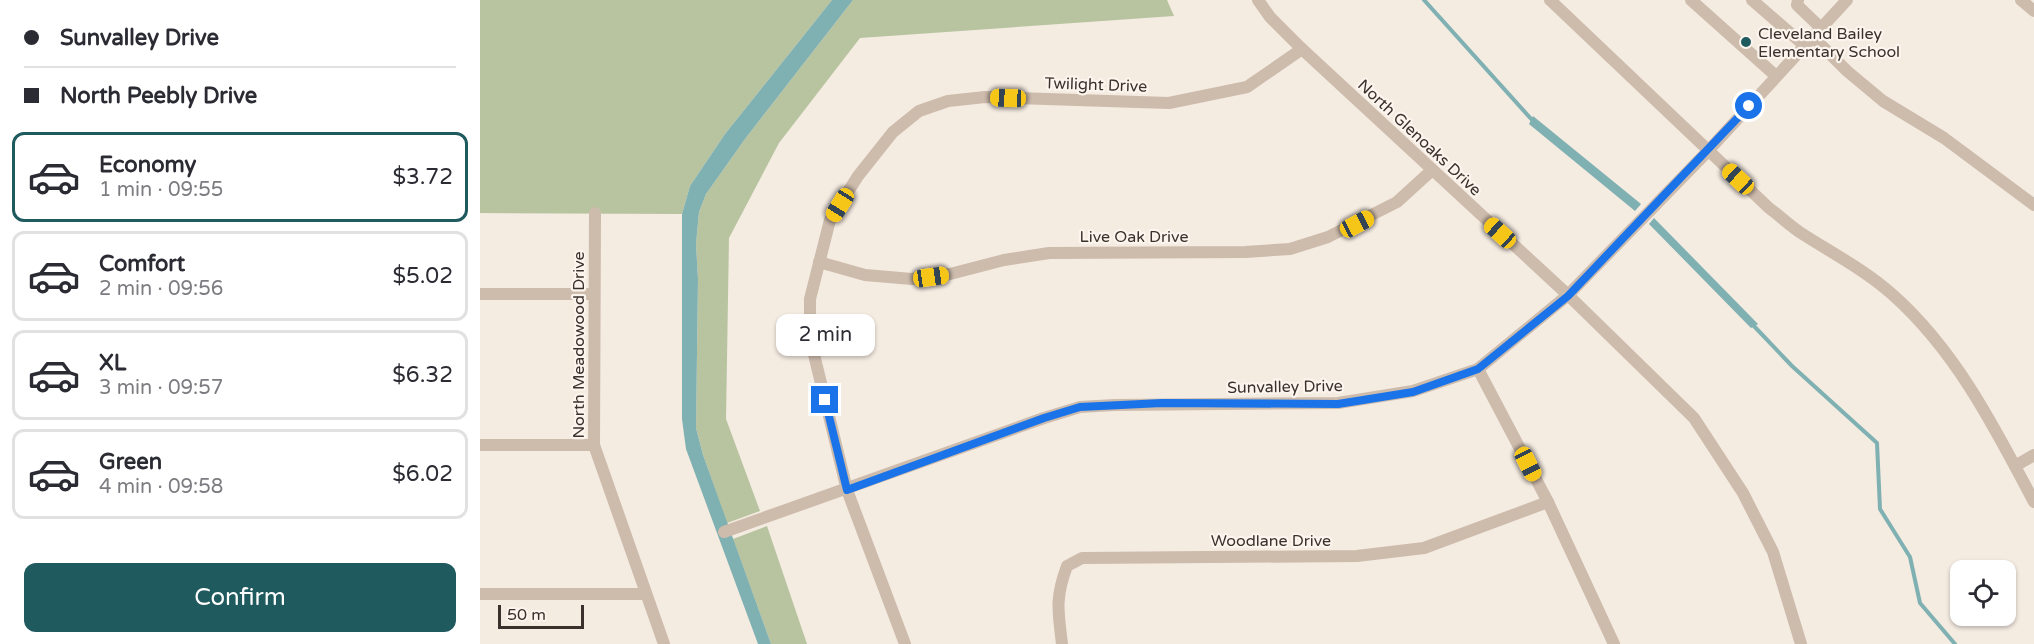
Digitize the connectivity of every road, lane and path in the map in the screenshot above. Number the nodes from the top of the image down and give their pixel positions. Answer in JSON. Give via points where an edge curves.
{"nodes":[{"id":1,"x":1258,"y":0,"type":"edge"},
{"id":2,"x":1550,"y":0,"type":"edge"},
{"id":3,"x":1690,"y":0,"type":"edge"},
{"id":4,"x":1752,"y":0,"type":"edge"},
{"id":5,"x":1798,"y":0,"type":"edge"},
{"id":6,"x":1847,"y":0,"type":"edge"},
{"id":7,"x":2021,"y":0,"type":"edge"},
{"id":8,"x":2034,"y":11,"type":"edge"},
{"id":9,"x":1812,"y":36,"type":"junction"},
{"id":10,"x":1302,"y":50,"type":"junction"},
{"id":11,"x":1776,"y":76,"type":"junction"},
{"id":12,"x":1708,"y":151,"type":"junction"},
{"id":13,"x":1431,"y":171,"type":"junction"},
{"id":14,"x":2034,"y":205,"type":"edge"},
{"id":15,"x":595,"y":213,"type":"dead end"},
{"id":16,"x":819,"y":262,"type":"junction"},
{"id":17,"x":480,"y":294,"type":"edge"},
{"id":18,"x":594,"y":294,"type":"junction"},
{"id":19,"x":1568,"y":296,"type":"junction"},
{"id":20,"x":1478,"y":369,"type":"junction"},
{"id":21,"x":480,"y":445,"type":"edge"},
{"id":22,"x":594,"y":445,"type":"junction"},
{"id":23,"x":2034,"y":455,"type":"edge"},
{"id":24,"x":2015,"y":466,"type":"junction"},
{"id":25,"x":847,"y":490,"type":"junction"},
{"id":26,"x":1548,"y":502,"type":"junction"},
{"id":27,"x":2034,"y":502,"type":"edge"},
{"id":28,"x":724,"y":532,"type":"dead end"},
{"id":29,"x":480,"y":594,"type":"edge"},
{"id":30,"x":646,"y":594,"type":"junction"},
{"id":31,"x":664,"y":644,"type":"edge"},
{"id":32,"x":905,"y":644,"type":"edge"},
{"id":33,"x":1062,"y":644,"type":"edge"},
{"id":34,"x":1614,"y":644,"type":"edge"},
{"id":35,"x":1801,"y":644,"type":"edge"}],
"edges":[{"from":1,"to":10,"type":"street","name":"North Glenoaks Drive"},
{"from":2,"to":12,"type":"street"},
{"from":3,"to":11,"type":"street"},
{"from":4,"to":9,"type":"street"},
{"from":5,"to":9,"type":"street"},
{"from":6,"to":9,"type":"street","name":"Sunvalley Drive"},
{"from":7,"to":8,"type":"street"},
{"from":9,"to":11,"type":"street","name":"Sunvalley Drive"},
{"from":9,"to":14,"type":"street","via":[[1883,101],[1944,138]]},
{"from":10,"to":13,"type":"street","name":"North Glenoaks Drive"},
{"from":10,"to":16,"type":"street","name":"Twilight Drive","via":[[1247,87],[1169,103],[985,97],[948,101],[919,111],[893,132],[858,176],[830,220]]},
{"from":11,"to":12,"type":"street","name":"Sunvalley Drive"},
{"from":12,"to":19,"type":"street","name":"Sunvalley Drive"},
{"from":12,"to":24,"type":"street","via":[[1769,208],[1799,232],[1856,266],[1926,327],[1958,368]]},
{"from":13,"to":16,"type":"street","name":"Live Oak Drive","via":[[1397,202],[1328,237],[1290,249],[1049,253],[912,279],[865,276]]},
{"from":13,"to":19,"type":"street","name":"North Glenoaks Drive"},
{"from":15,"to":18,"type":"street","name":"North Meadowood Drive"},
{"from":16,"to":25,"type":"street","name":"Twilight Drive","via":[[810,300],[810,338]]},
{"from":17,"to":18,"type":"street"},
{"from":18,"to":22,"type":"street","name":"North Meadowood Drive"},
{"from":19,"to":20,"type":"street","name":"Sunvalley Drive"},
{"from":19,"to":35,"type":"street","name":"North Glenoaks Drive","via":[[1694,418],[1743,493],[1773,552]]},
{"from":20,"to":25,"type":"street","name":"Sunvalley Drive","via":[[1413,392],[1338,404],[1162,403],[1080,407]]},
{"from":20,"to":26,"type":"street"},
{"from":21,"to":22,"type":"street"},
{"from":22,"to":30,"type":"street","name":"North Meadowood Drive"},
{"from":23,"to":24,"type":"street"},
{"from":24,"to":27,"type":"street"},
{"from":25,"to":28,"type":"street","name":"Sunvalley Drive"},
{"from":25,"to":32,"type":"street","name":"Twilight Drive"},
{"from":26,"to":33,"type":"street","name":"Woodlane Drive","via":[[1424,548],[1391,552],[1357,556],[1082,558],[1067,566],[1060,584],[1057,606]]},
{"from":26,"to":34,"type":"street"},
{"from":29,"to":30,"type":"street"},
{"from":30,"to":31,"type":"street","name":"North Meadowood Drive"}]}
